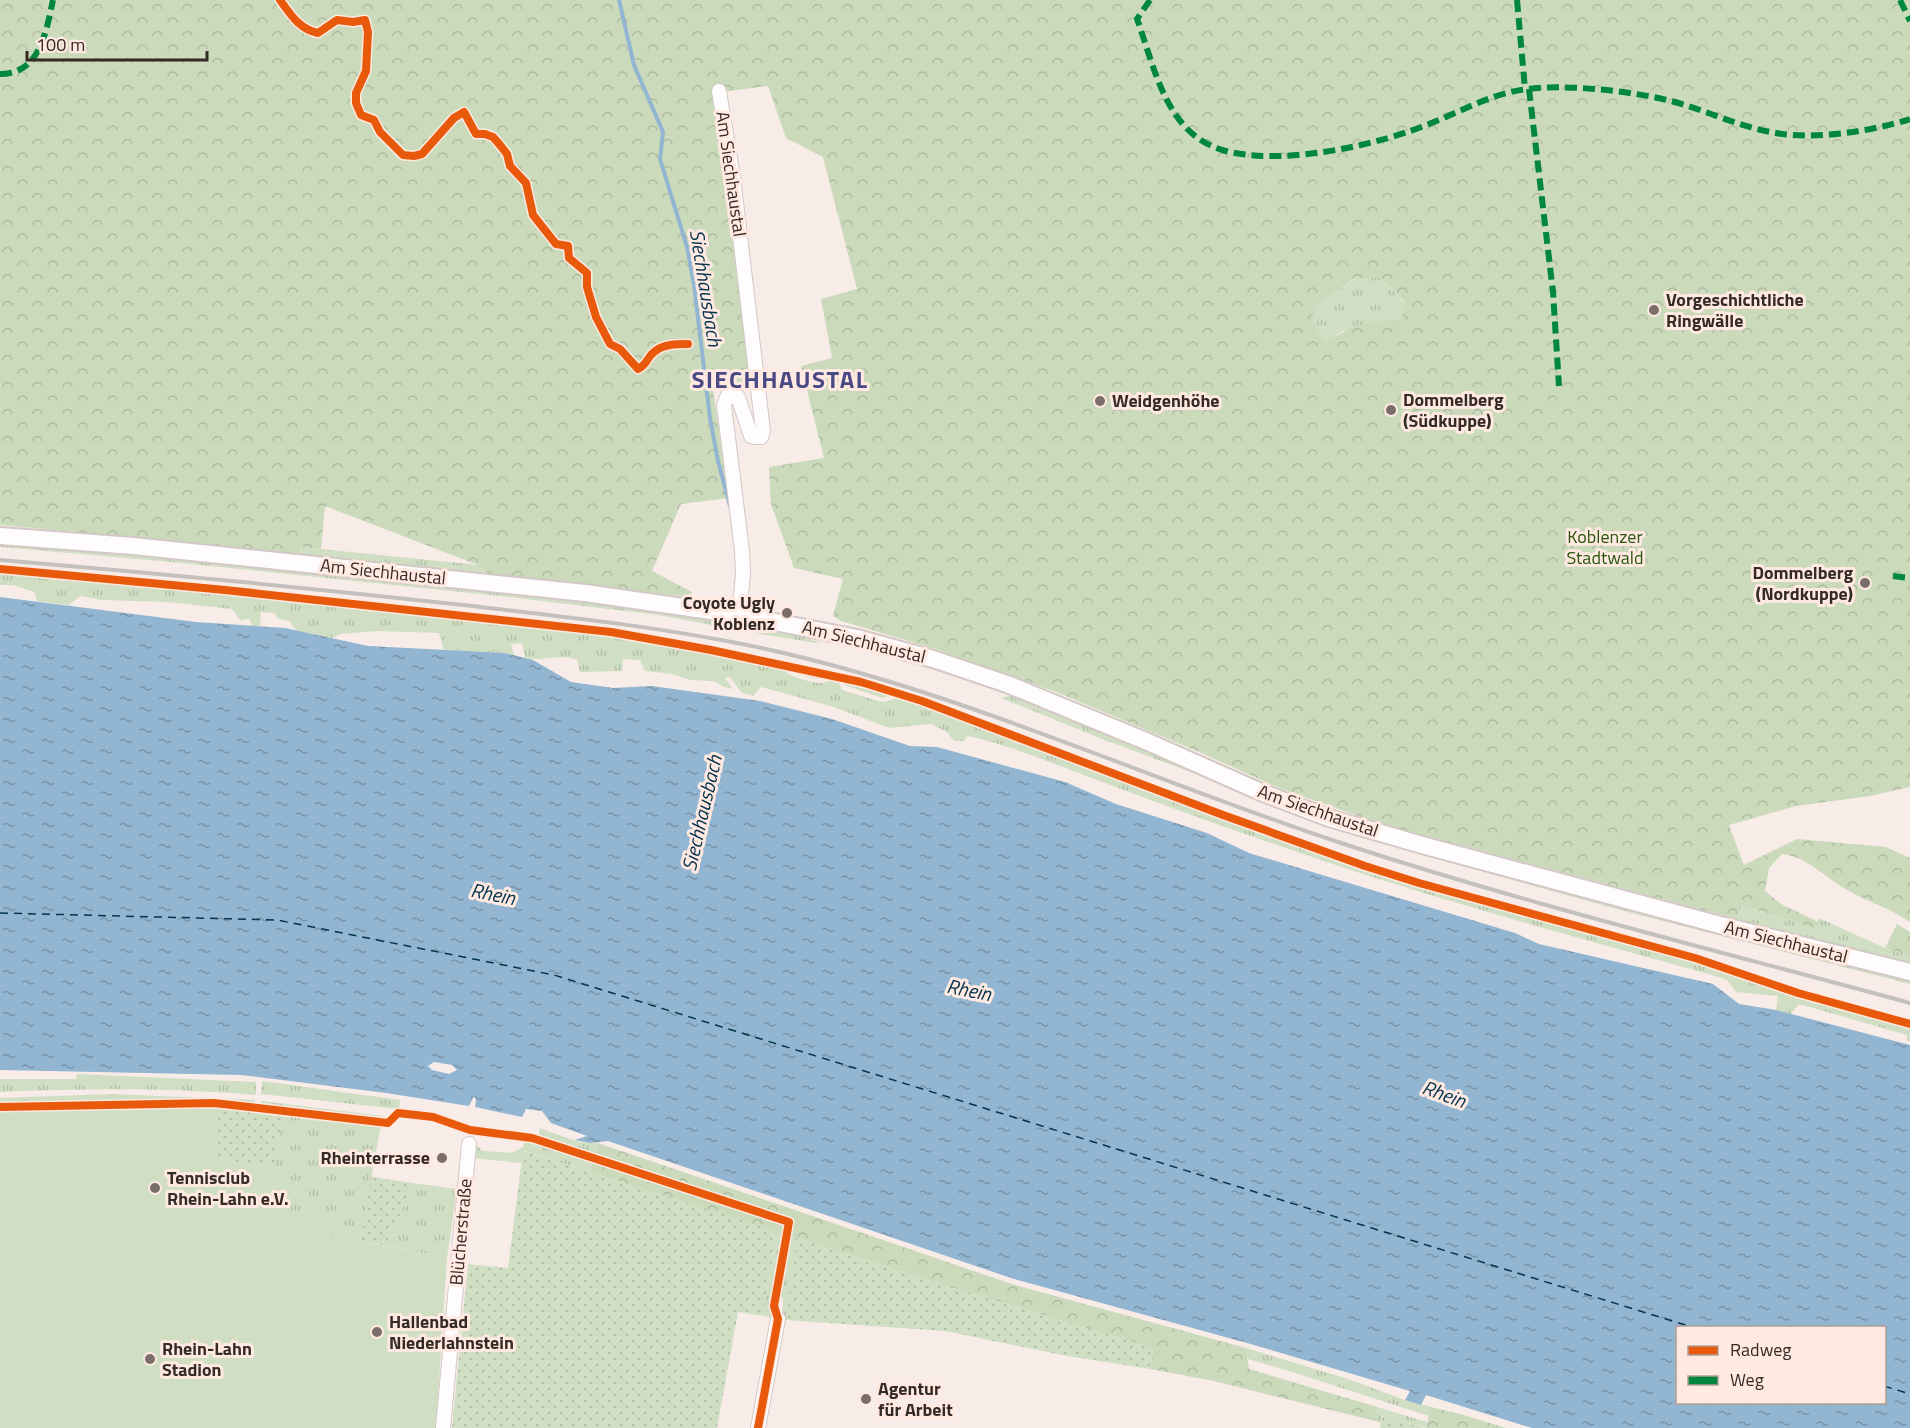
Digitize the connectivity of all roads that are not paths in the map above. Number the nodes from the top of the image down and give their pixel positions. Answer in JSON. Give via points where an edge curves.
{"nodes":[{"id":1,"x":719,"y":91,"type":"dead end"},
{"id":2,"x":0,"y":536,"type":"edge"},
{"id":3,"x":739,"y":615,"type":"junction"},
{"id":4,"x":1910,"y":972,"type":"edge"},
{"id":5,"x":469,"y":1144,"type":"dead end"},
{"id":6,"x":778,"y":1319,"type":"dead end"},
{"id":7,"x":443,"y":1428,"type":"edge"},
{"id":8,"x":758,"y":1428,"type":"edge"}],
"edges":[{"from":1,"to":3,"type":"street","name":"Am Siechhaustal","via":[[736,197],[763,432],[761,437],[752,436],[738,397],[728,395],[724,405],[742,551]]},
{"from":2,"to":3,"type":"main road","name":"Am Siechhaustal","via":[[585,593]]},
{"from":3,"to":4,"type":"main road","name":"Am Siechhaustal","via":[[857,638],[1007,684],[1329,818],[1709,922]]},
{"from":5,"to":7,"type":"street","name":"Blücherstraße"},
{"from":6,"to":8,"type":"street"}]}
